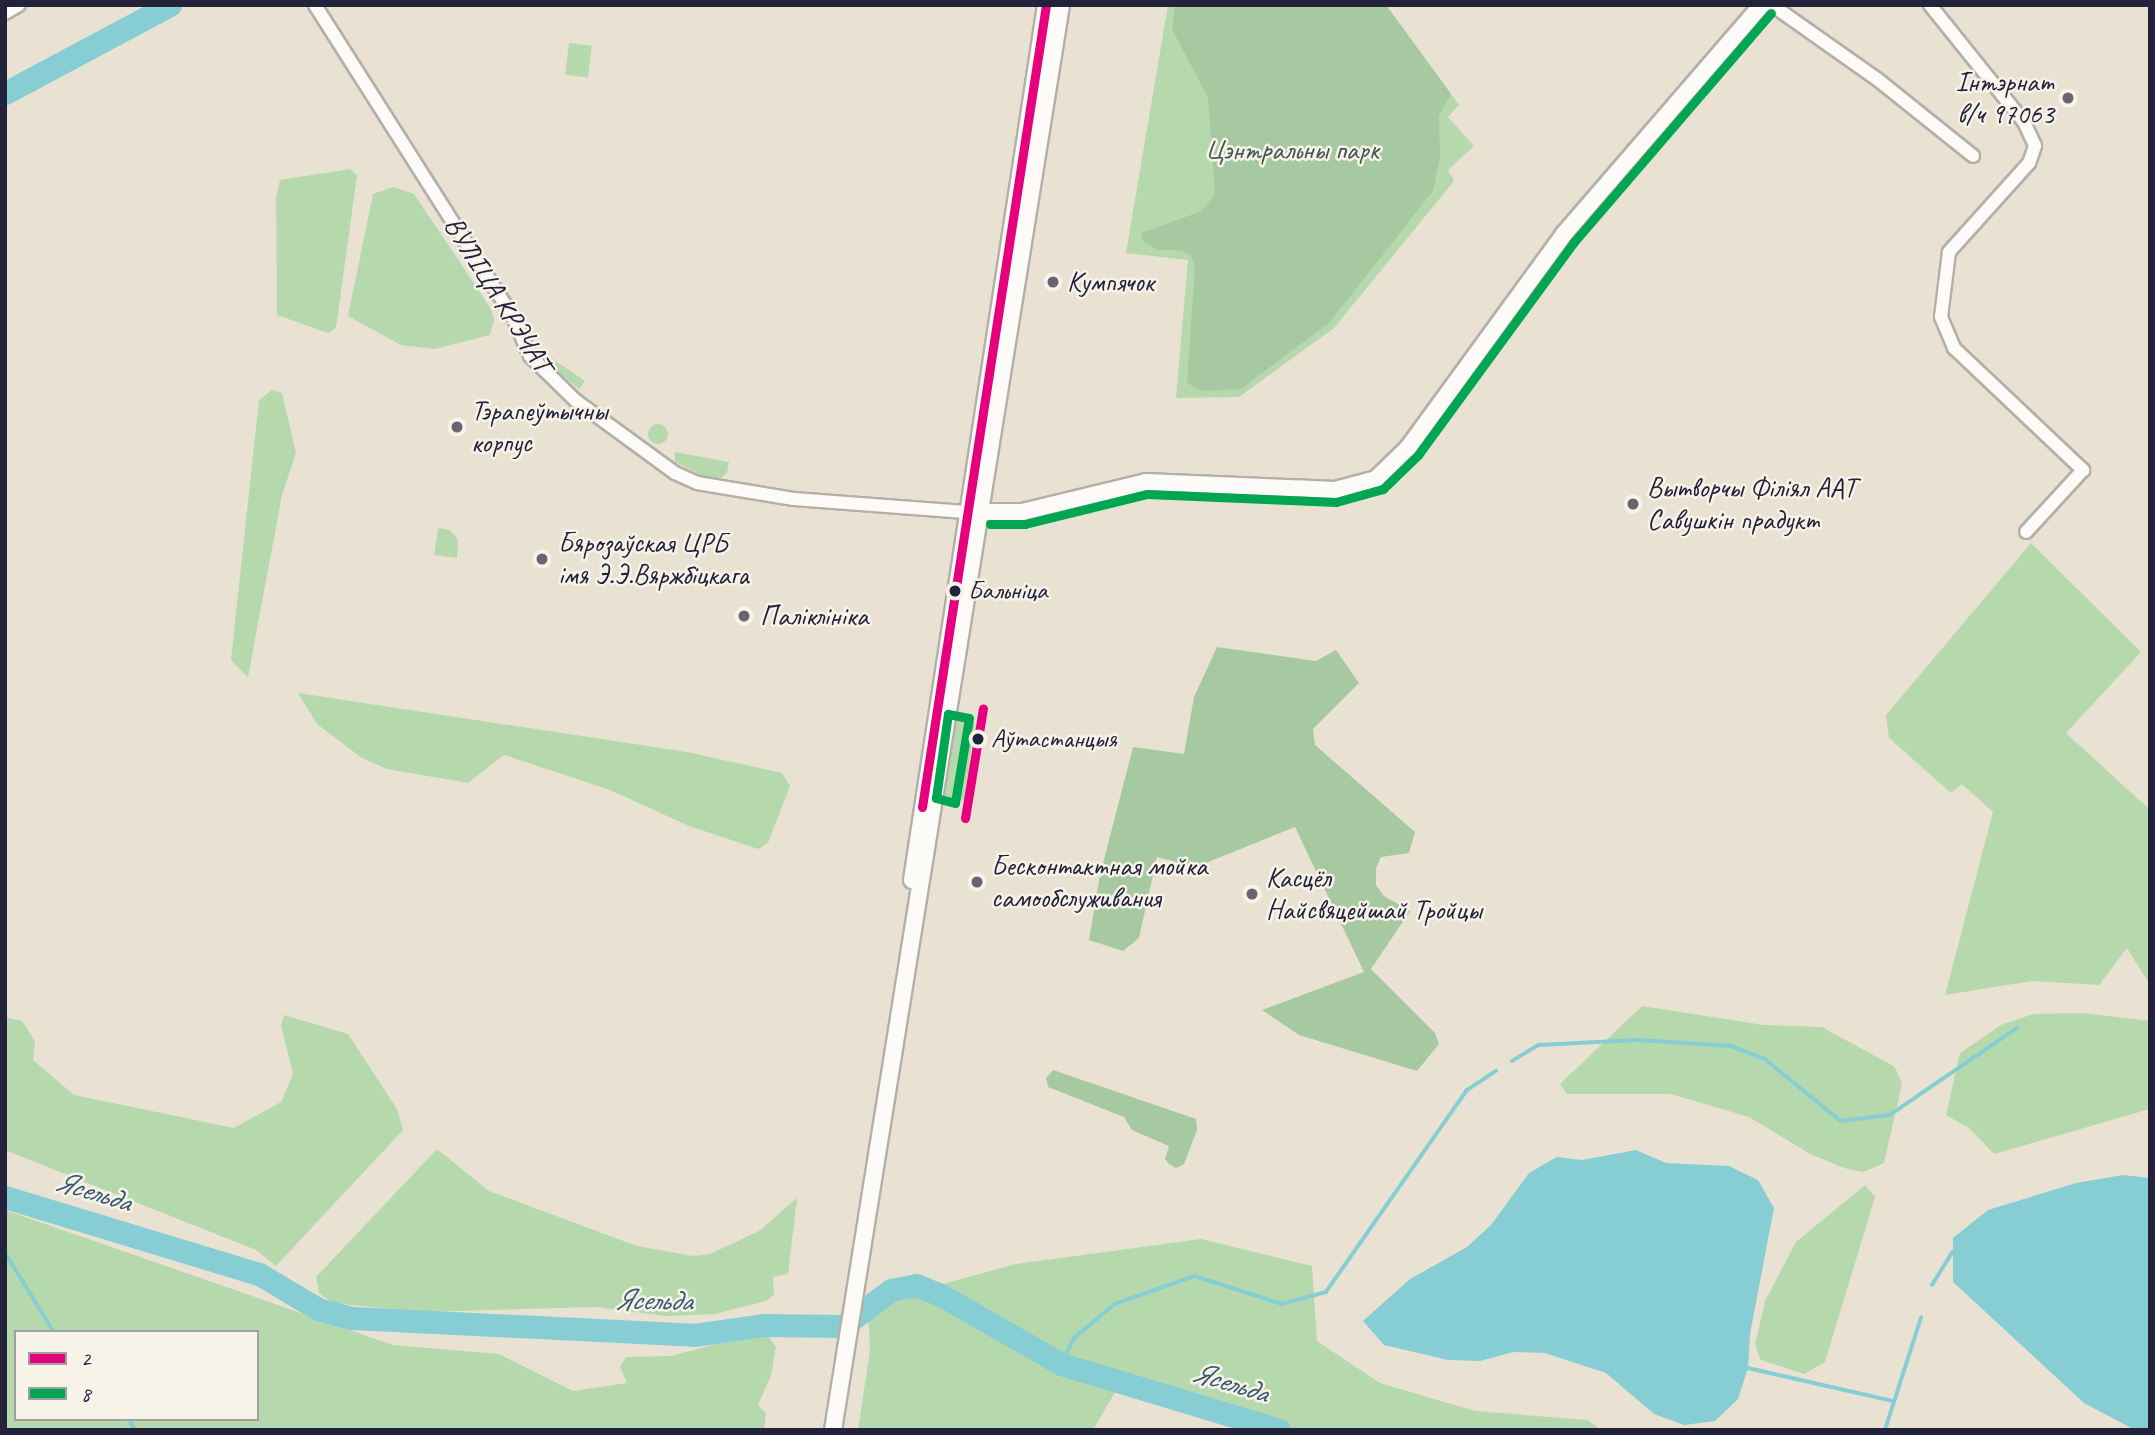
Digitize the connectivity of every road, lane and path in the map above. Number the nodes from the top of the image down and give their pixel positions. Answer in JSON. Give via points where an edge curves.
{"nodes":[{"id":1,"x":19,"y":5,"type":"edge"},
{"id":2,"x":315,"y":5,"type":"edge"},
{"id":3,"x":1046,"y":5,"type":"edge"},
{"id":4,"x":1061,"y":5,"type":"edge"},
{"id":5,"x":1762,"y":5,"type":"edge"},
{"id":6,"x":1772,"y":5,"type":"edge"},
{"id":7,"x":1930,"y":5,"type":"edge"},
{"id":8,"x":5,"y":13,"type":"edge"},
{"id":9,"x":1973,"y":156,"type":"dead end"},
{"id":10,"x":973,"y":513,"type":"junction"},
{"id":11,"x":2026,"y":532,"type":"dead end"},
{"id":12,"x":834,"y":1424,"type":"edge"}],
"edges":[{"from":1,"to":8,"type":"street"},
{"from":2,"to":10,"type":"street","name":"ВУЛІЦА КРЭЧАТ","via":[[514,319],[530,356],[575,400],[675,473],[697,483],[794,499]]},
{"from":3,"to":10,"type":"main road"},
{"from":4,"to":10,"type":"main road"},
{"from":5,"to":10,"type":"main road","via":[[1564,234],[1408,448],[1376,479],[1335,490],[1146,482],[1022,512]]},
{"from":6,"to":9,"type":"street","via":[[1877,79]]},
{"from":7,"to":11,"type":"street","via":[[2024,122],[2035,146],[2029,163],[1949,252],[1941,317],[1954,348],[2084,470]]},
{"from":10,"to":12,"type":"main road","via":[[914,870],[912,914]]}]}
